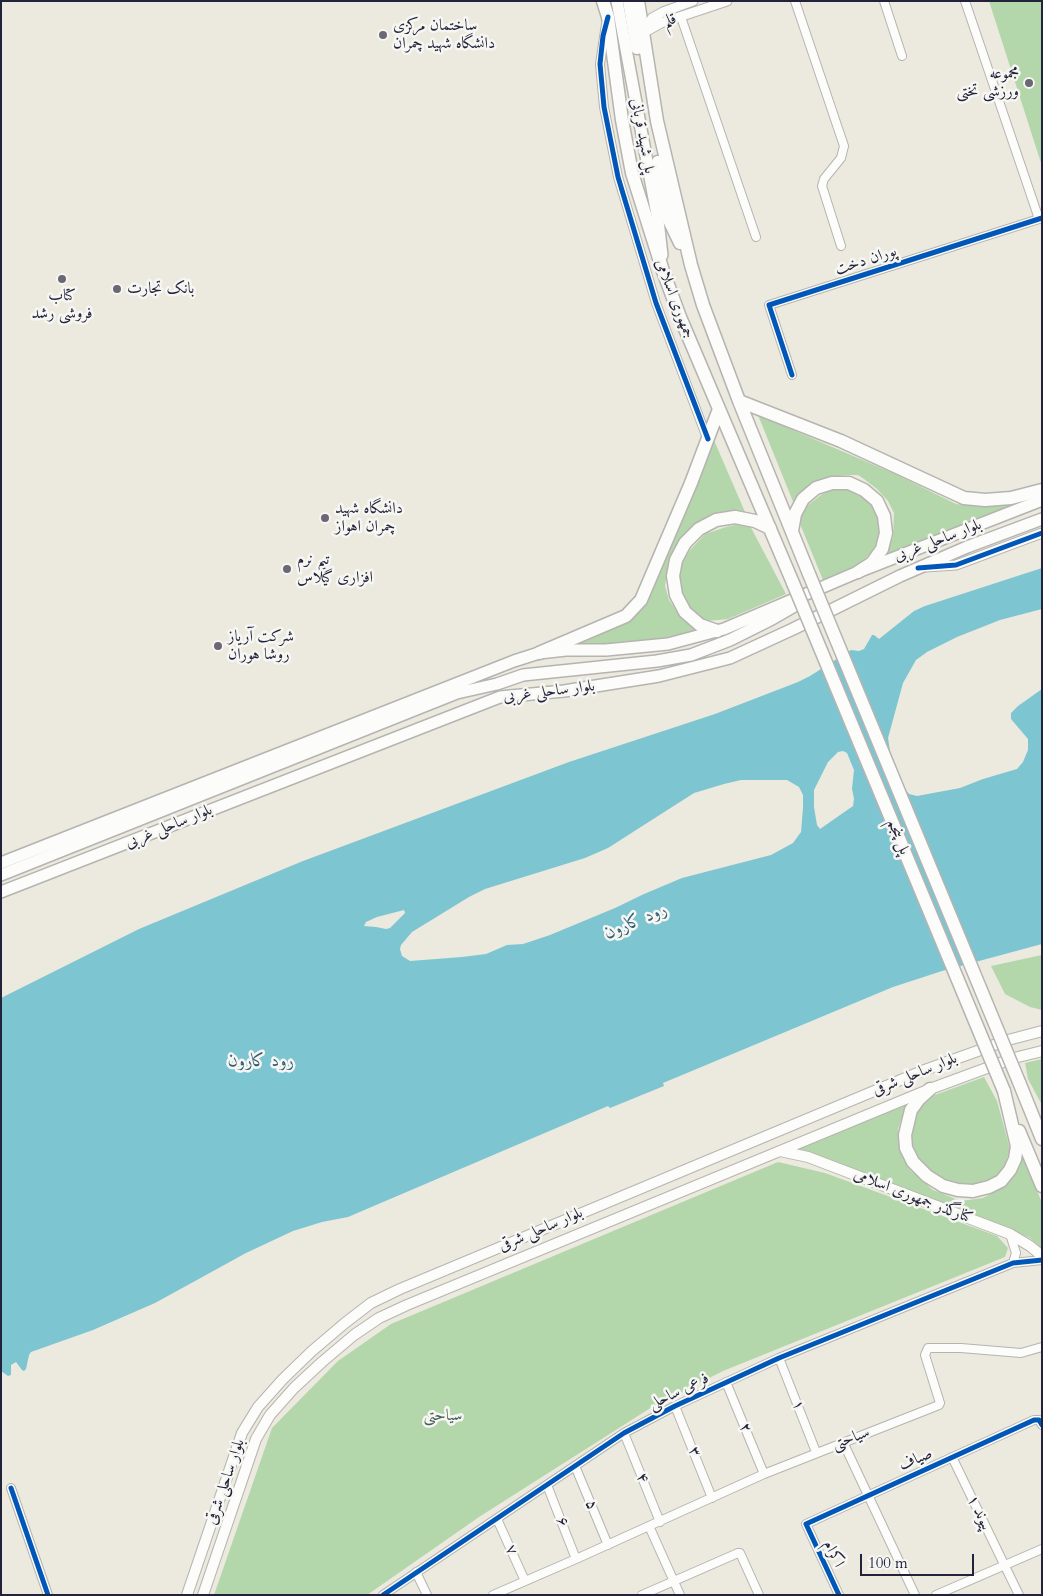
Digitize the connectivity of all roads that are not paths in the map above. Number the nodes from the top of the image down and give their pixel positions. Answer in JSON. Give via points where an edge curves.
{"nodes":[{"id":1,"x":603,"y":1,"type":"edge"},
{"id":2,"x":616,"y":1,"type":"edge"},
{"id":3,"x":629,"y":1,"type":"edge"},
{"id":4,"x":638,"y":1,"type":"edge"},
{"id":5,"x":693,"y":1,"type":"edge"},
{"id":6,"x":727,"y":1,"type":"edge"},
{"id":7,"x":795,"y":1,"type":"edge"},
{"id":8,"x":884,"y":1,"type":"edge"},
{"id":9,"x":965,"y":1,"type":"edge"},
{"id":10,"x":681,"y":17,"type":"junction"},
{"id":11,"x":608,"y":18,"type":"junction"},
{"id":12,"x":643,"y":34,"type":"junction"},
{"id":13,"x":902,"y":56,"type":"dead end"},
{"id":14,"x":1040,"y":219,"type":"edge"},
{"id":15,"x":756,"y":237,"type":"dead end"},
{"id":16,"x":841,"y":246,"type":"dead end"},
{"id":17,"x":692,"y":265,"type":"junction"},
{"id":18,"x":663,"y":271,"type":"junction"},
{"id":19,"x":792,"y":375,"type":"dead end"},
{"id":20,"x":739,"y":401,"type":"junction"},
{"id":21,"x":719,"y":408,"type":"junction"},
{"id":22,"x":708,"y":439,"type":"junction"},
{"id":23,"x":1042,"y":488,"type":"edge"},
{"id":24,"x":1042,"y":500,"type":"edge"},
{"id":25,"x":1042,"y":519,"type":"edge"},
{"id":26,"x":770,"y":528,"type":"junction"},
{"id":27,"x":792,"y":531,"type":"junction"},
{"id":28,"x":1042,"y":533,"type":"edge"},
{"id":29,"x":918,"y":568,"type":"junction"},
{"id":30,"x":858,"y":572,"type":"junction"},
{"id":31,"x":809,"y":574,"type":"joint"},
{"id":32,"x":834,"y":582,"type":"junction"},
{"id":33,"x":793,"y":583,"type":"joint"},
{"id":34,"x":717,"y":631,"type":"junction"},
{"id":35,"x":539,"y":653,"type":"junction"},
{"id":36,"x":1,"y":863,"type":"edge"},
{"id":37,"x":1,"y":874,"type":"edge"},
{"id":38,"x":1,"y":892,"type":"edge"},
{"id":39,"x":1042,"y":1031,"type":"edge"},
{"id":40,"x":1042,"y":1050,"type":"edge"},
{"id":41,"x":1019,"y":1082,"type":"junction"},
{"id":42,"x":930,"y":1089,"type":"junction"},
{"id":43,"x":1004,"y":1091,"type":"junction"},
{"id":44,"x":1042,"y":1121,"type":"edge"},
{"id":45,"x":758,"y":1140,"type":"junction"},
{"id":46,"x":1042,"y":1140,"type":"edge"},
{"id":47,"x":779,"y":1150,"type":"junction"},
{"id":48,"x":765,"y":1157,"type":"junction"},
{"id":49,"x":1042,"y":1186,"type":"edge"},
{"id":50,"x":1010,"y":1234,"type":"junction"},
{"id":51,"x":1042,"y":1256,"type":"edge"},
{"id":52,"x":1042,"y":1260,"type":"edge"},
{"id":53,"x":1014,"y":1263,"type":"junction"},
{"id":54,"x":1042,"y":1347,"type":"edge"},
{"id":55,"x":779,"y":1358,"type":"junction"},
{"id":56,"x":726,"y":1382,"type":"junction"},
{"id":57,"x":675,"y":1406,"type":"junction"},
{"id":58,"x":1039,"y":1422,"type":"edge"},
{"id":59,"x":624,"y":1434,"type":"junction"},
{"id":60,"x":843,"y":1442,"type":"junction"},
{"id":61,"x":816,"y":1452,"type":"junction"},
{"id":62,"x":952,"y":1458,"type":"junction"},
{"id":63,"x":575,"y":1466,"type":"junction"},
{"id":64,"x":764,"y":1474,"type":"junction"},
{"id":65,"x":547,"y":1485,"type":"junction"},
{"id":66,"x":11,"y":1488,"type":"dead end"},
{"id":67,"x":869,"y":1495,"type":"junction"},
{"id":68,"x":712,"y":1498,"type":"junction"},
{"id":69,"x":497,"y":1518,"type":"junction"},
{"id":70,"x":660,"y":1522,"type":"junction"},
{"id":71,"x":806,"y":1524,"type":"joint"},
{"id":72,"x":649,"y":1526,"type":"junction"},
{"id":73,"x":608,"y":1544,"type":"junction"},
{"id":74,"x":1042,"y":1549,"type":"edge"},
{"id":75,"x":576,"y":1559,"type":"junction"},
{"id":76,"x":1005,"y":1565,"type":"junction"},
{"id":77,"x":416,"y":1572,"type":"junction"},
{"id":78,"x":525,"y":1581,"type":"junction"},
{"id":79,"x":674,"y":1581,"type":"junction"},
{"id":80,"x":48,"y":1595,"type":"edge"},
{"id":81,"x":187,"y":1595,"type":"edge"},
{"id":82,"x":203,"y":1595,"type":"edge"},
{"id":83,"x":383,"y":1595,"type":"edge"},
{"id":84,"x":426,"y":1595,"type":"edge"},
{"id":85,"x":493,"y":1595,"type":"edge"},
{"id":86,"x":642,"y":1595,"type":"edge"},
{"id":87,"x":680,"y":1595,"type":"edge"},
{"id":88,"x":759,"y":1595,"type":"edge"},
{"id":89,"x":839,"y":1595,"type":"edge"},
{"id":90,"x":916,"y":1595,"type":"edge"},
{"id":91,"x":936,"y":1595,"type":"edge"},
{"id":92,"x":1019,"y":1595,"type":"edge"}],
"edges":[{"from":1,"to":11,"type":"highway","name":"جمهوری اسلامی"},
{"from":2,"to":18,"type":"main road","name":"پل شهید قربانی","via":[[658,220]]},
{"from":3,"to":17,"type":"highway","name":"پل شهید قربانی","via":[[668,218]]},
{"from":4,"to":12,"type":"highway","name":"جمهوری اسلامی"},
{"from":5,"to":12,"type":"street","via":[[652,18]]},
{"from":6,"to":10,"type":"street","name":"قلم"},
{"from":7,"to":16,"type":"street","via":[[844,146],[841,158],[822,186]]},
{"from":8,"to":13,"type":"street"},
{"from":9,"to":14,"type":"street"},
{"from":10,"to":12,"type":"street","name":"قلم","via":[[661,23]]},
{"from":10,"to":15,"type":"street"},
{"from":11,"to":18,"type":"highway","name":"جمهوری اسلامی","via":[[632,173]]},
{"from":11,"to":22,"type":"street","via":[[600,64],[604,107],[618,177],[656,303]]},
{"from":12,"to":17,"type":"highway","name":"جمهوری اسلامی","via":[[657,121]]},
{"from":14,"to":19,"type":"street","name":"پوران دخت","via":[[769,305]]},
{"from":17,"to":20,"type":"highway","name":"جمهوری اسلامی"},
{"from":18,"to":21,"type":"highway","name":"جمهوری اسلامی"},
{"from":20,"to":23,"type":"highway","via":[[841,442],[964,498],[1011,498]]},
{"from":20,"to":27,"type":"highway","name":"جمهوری اسلامی"},
{"from":21,"to":22,"type":"highway"},
{"from":21,"to":26,"type":"highway","name":"جمهوری اسلامی"},
{"from":22,"to":35,"type":"highway","via":[[641,600],[626,616]]},
{"from":24,"to":30,"type":"main road","name":"بلوار ساحلی غربی"},
{"from":25,"to":29,"type":"main road","name":"بلوار ساحلی غربی"},
{"from":26,"to":33,"type":"highway","name":"جمهوری اسلامی"},
{"from":26,"to":34,"type":"highway","via":[[735,517],[716,520],[699,529],[685,543],[676,560],[672,576],[676,595],[685,612],[700,625]]},
{"from":27,"to":30,"type":"highway","via":[[795,514],[803,499],[816,488],[832,483],[849,483],[864,490],[877,501],[884,516],[886,533],[882,549],[872,563]]},
{"from":27,"to":31,"type":"highway","name":"جمهوری اسلامی"},
{"from":28,"to":29,"type":"street","via":[[956,565]]},
{"from":29,"to":38,"type":"main road","name":"بلوار ساحلی غربی","via":[[730,658],[659,676],[500,697]]},
{"from":30,"to":32,"type":"main road","name":"بلوار ساحلی غربی"},
{"from":31,"to":41,"type":"highway","name":"پل پنجم","bridge":true},
{"from":32,"to":34,"type":"main road","name":"بلوار ساحلی غربی"},
{"from":32,"to":37,"type":"main road","name":"بلوار ساحلی غربی","via":[[772,619],[690,655],[523,675],[458,693]]},
{"from":33,"to":43,"type":"highway","name":"پل پنجم","bridge":true},
{"from":34,"to":35,"type":"main road","name":"بلوار ساحلی غربی","via":[[668,644],[637,648]]},
{"from":35,"to":36,"type":"main road","name":"بلوار ساحلی غربی"},
{"from":39,"to":45,"type":"main road","name":"بلوار ساحلی شرقی","via":[[952,1059]]},
{"from":40,"to":42,"type":"main road","name":"بلوار ساحلی شرقی"},
{"from":41,"to":44,"type":"highway"},
{"from":41,"to":46,"type":"highway"},
{"from":42,"to":43,"type":"highway","via":[[911,1110],[905,1134],[906,1148],[913,1162],[927,1176],[943,1186],[973,1191],[1001,1181],[1016,1159],[1017,1146]]},
{"from":42,"to":47,"type":"main road","name":"بلوار ساحلی شرقی"},
{"from":43,"to":49,"type":"highway"},
{"from":45,"to":48,"type":"main road"},
{"from":45,"to":81,"type":"main road","name":"بلوار ساحلی شرقی","via":[[400,1288],[345,1322],[283,1379],[258,1407],[242,1433]]},
{"from":47,"to":48,"type":"main road","name":"بلوار ساحلی شرقی"},
{"from":47,"to":50,"type":"main road","name":"کنارگذر جمهوری اسلامی","via":[[808,1157]]},
{"from":48,"to":82,"type":"main road","name":"بلوار ساحلی شرقی","via":[[407,1304],[354,1335],[294,1388],[270,1415],[256,1439]]},
{"from":50,"to":51,"type":"main road","name":"کنارگذر جمهوری اسلامی"},
{"from":50,"to":53,"type":"street","via":[[1016,1253]]},
{"from":52,"to":53,"type":"street","name":"فرعی ساحلی"},
{"from":53,"to":55,"type":"street","name":"فرعی ساحلی"},
{"from":54,"to":60,"type":"street","name":"سیاحتی","via":[[1021,1353],[928,1348],[925,1355],[940,1403]]},
{"from":55,"to":56,"type":"street","name":"فرعی ساحلی"},
{"from":55,"to":61,"type":"street","name":"۱"},
{"from":56,"to":57,"type":"street","name":"فرعی ساحلی"},
{"from":56,"to":64,"type":"street","name":"۲"},
{"from":57,"to":59,"type":"street","name":"فرعی ساحلی"},
{"from":57,"to":68,"type":"street","name":"۳"},
{"from":58,"to":62,"type":"street","name":"صیاف"},
{"from":59,"to":63,"type":"street","name":"فرعی ساحلی"},
{"from":59,"to":70,"type":"street","name":"۴"},
{"from":60,"to":61,"type":"street","name":"سیاحتی"},
{"from":60,"to":67,"type":"street"},
{"from":61,"to":64,"type":"street","name":"سیاحتی"},
{"from":62,"to":67,"type":"street","name":"صیاف"},
{"from":62,"to":76,"type":"street","name":"پیوند ۱"},
{"from":63,"to":65,"type":"street","name":"فرعی ساحلی"},
{"from":63,"to":73,"type":"street","name":"۵"},
{"from":64,"to":68,"type":"street","name":"سیاحتی"},
{"from":65,"to":69,"type":"street","name":"فرعی ساحلی"},
{"from":65,"to":75,"type":"street","name":"۶"},
{"from":66,"to":80,"type":"street"},
{"from":67,"to":71,"type":"street","name":"صیاف"},
{"from":67,"to":90,"type":"street"},
{"from":68,"to":70,"type":"street","name":"سیاحتی"},
{"from":69,"to":77,"type":"street","name":"فرعی ساحلی"},
{"from":69,"to":78,"type":"street","name":"۷"},
{"from":70,"to":72,"type":"street","name":"سیاحتی"},
{"from":71,"to":89,"type":"street","name":"اکرام"},
{"from":72,"to":73,"type":"street","name":"سیاحتی"},
{"from":72,"to":79,"type":"street"},
{"from":73,"to":75,"type":"street","name":"سیاحتی"},
{"from":74,"to":76,"type":"street"},
{"from":75,"to":78,"type":"street","name":"سیاحتی"},
{"from":76,"to":91,"type":"street"},
{"from":76,"to":92,"type":"street","name":"پیوند ۱"},
{"from":77,"to":83,"type":"street","name":"فرعی ساحلی"},
{"from":77,"to":84,"type":"street"},
{"from":78,"to":85,"type":"street","name":"سیاحتی"},
{"from":79,"to":86,"type":"street"},
{"from":79,"to":87,"type":"street"},
{"from":79,"to":88,"type":"street","via":[[740,1553]]}]}
